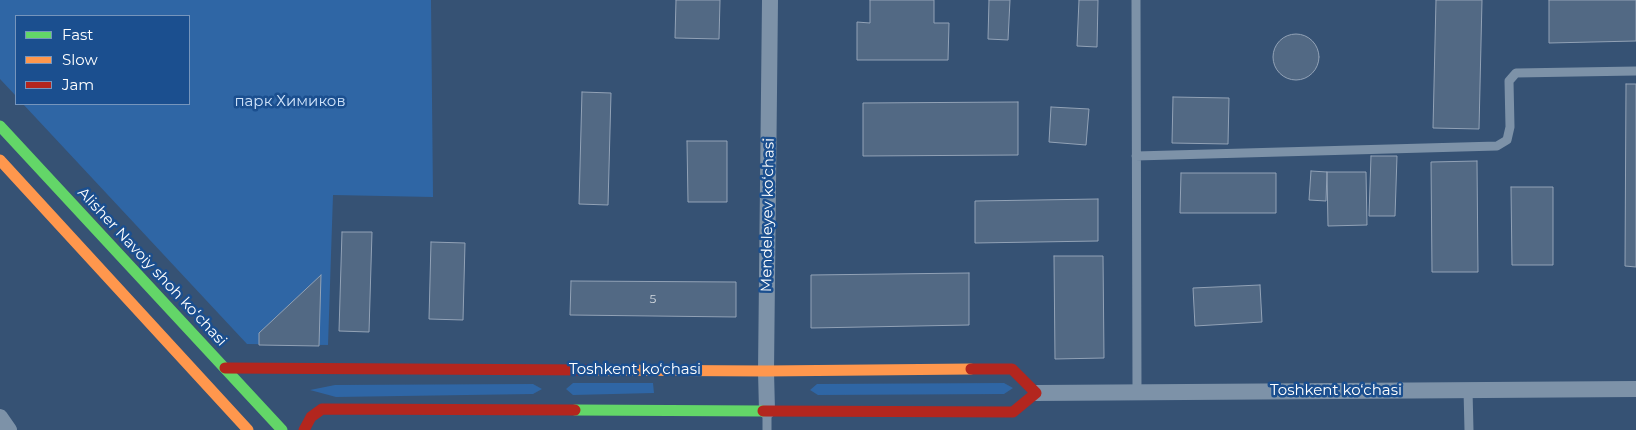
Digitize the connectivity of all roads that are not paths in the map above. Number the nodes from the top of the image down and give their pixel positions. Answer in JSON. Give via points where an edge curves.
{"nodes":[{"id":1,"x":770,"y":0,"type":"edge"},
{"id":2,"x":1136,"y":0,"type":"edge"},
{"id":3,"x":1636,"y":71,"type":"edge"},
{"id":4,"x":0,"y":126,"type":"edge"},
{"id":5,"x":1136,"y":156,"type":"junction"},
{"id":6,"x":0,"y":160,"type":"edge"},
{"id":7,"x":225,"y":368,"type":"junction"},
{"id":8,"x":766,"y":371,"type":"junction"},
{"id":9,"x":1636,"y":389,"type":"edge"},
{"id":10,"x":1468,"y":390,"type":"junction"},
{"id":11,"x":1137,"y":392,"type":"junction"},
{"id":12,"x":1036,"y":393,"type":"junction"},
{"id":13,"x":767,"y":411,"type":"junction"},
{"id":14,"x":0,"y":417,"type":"edge"},
{"id":15,"x":9,"y":430,"type":"edge"},
{"id":16,"x":248,"y":430,"type":"edge"},
{"id":17,"x":282,"y":430,"type":"edge"},
{"id":18,"x":304,"y":430,"type":"edge"},
{"id":19,"x":768,"y":430,"type":"edge"},
{"id":20,"x":1469,"y":430,"type":"edge"}],
"edges":[{"from":1,"to":8,"type":"street","name":"Mendeleyev ko‘chasi"},
{"from":2,"to":5,"type":"lane"},
{"from":3,"to":5,"type":"lane","via":[[1516,73],[1509,81],[1510,127],[1507,140],[1497,146]]},
{"from":4,"to":7,"type":"street","name":"Alisher Navoiy shoh koʻchasi"},
{"from":5,"to":11,"type":"lane"},
{"from":6,"to":16,"type":"street"},
{"from":7,"to":8,"type":"street","name":"Toshkent ko‘chasi"},
{"from":7,"to":17,"type":"street","name":"Alisher Navoiy shoh koʻchasi"},
{"from":8,"to":12,"type":"street","name":"Toshkent ko‘chasi","via":[[1012,369]]},
{"from":8,"to":13,"type":"street","name":"Mendeleyev ko‘chasi"},
{"from":9,"to":10,"type":"street","name":"Toshkent ko‘chasi"},
{"from":10,"to":11,"type":"street","name":"Toshkent ko‘chasi"},
{"from":10,"to":20,"type":"lane"},
{"from":11,"to":12,"type":"street","name":"Toshkent ko‘chasi"},
{"from":12,"to":13,"type":"street","via":[[1013,412]]},
{"from":13,"to":18,"type":"street","via":[[322,409]]},
{"from":13,"to":19,"type":"lane","name":"Mendeleyev ko‘chasi"},
{"from":14,"to":15,"type":"street"}]}
